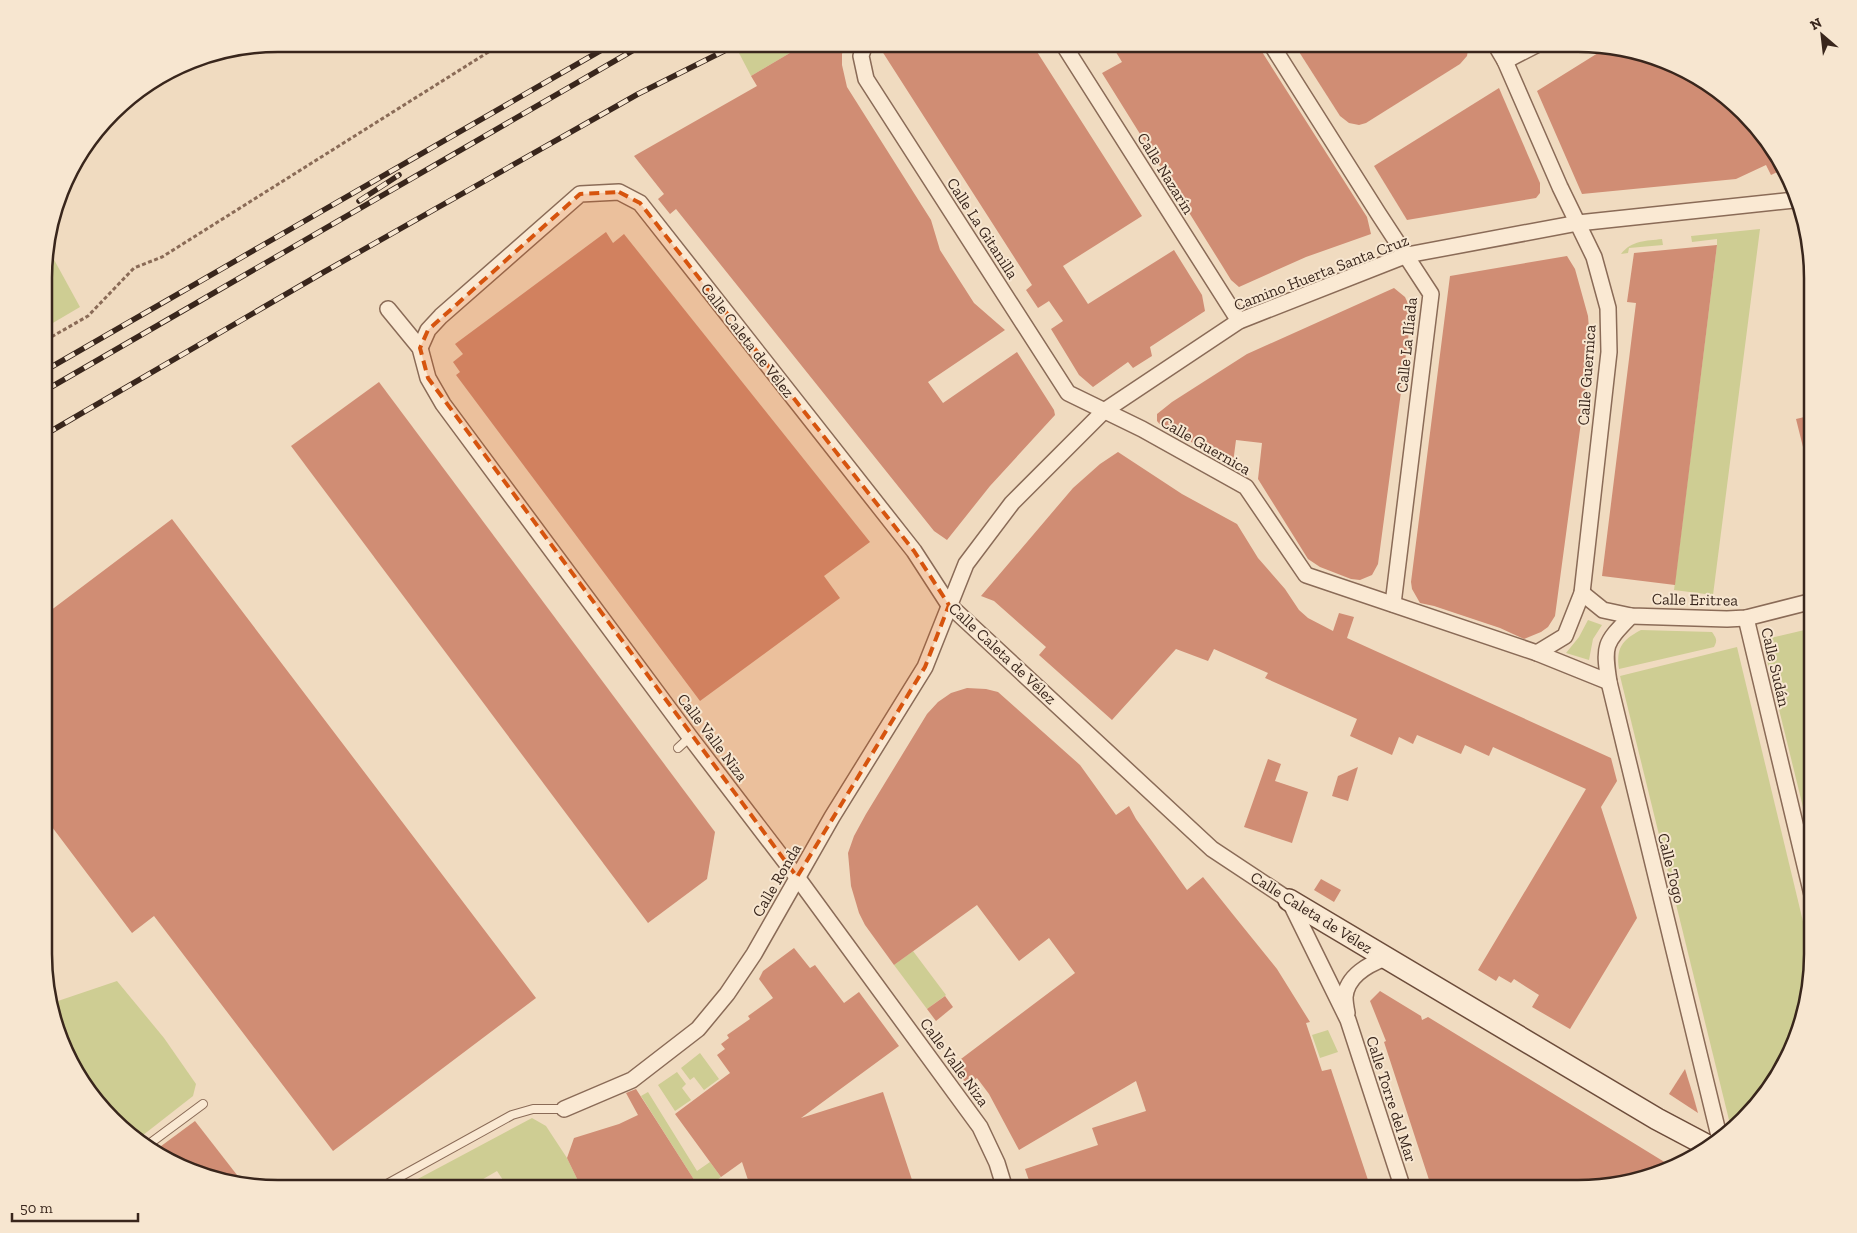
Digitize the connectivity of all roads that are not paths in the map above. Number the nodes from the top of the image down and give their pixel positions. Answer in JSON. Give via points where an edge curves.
{"nodes":[{"id":1,"x":863,"y":52,"type":"edge"},
{"id":2,"x":1068,"y":52,"type":"edge"},
{"id":3,"x":1276,"y":52,"type":"edge"},
{"id":4,"x":1499,"y":52,"type":"edge"},
{"id":5,"x":1522,"y":52,"type":"edge"},
{"id":6,"x":1504,"y":61,"type":"junction"},
{"id":7,"x":1791,"y":200,"type":"edge"},
{"id":8,"x":1578,"y":224,"type":"junction"},
{"id":9,"x":1407,"y":255,"type":"junction"},
{"id":10,"x":388,"y":309,"type":"dead end"},
{"id":11,"x":1239,"y":321,"type":"junction"},
{"id":12,"x":420,"y":348,"type":"junction"},
{"id":13,"x":1104,"y":411,"type":"junction"},
{"id":14,"x":1582,"y":593,"type":"junction"},
{"id":15,"x":1804,"y":603,"type":"edge"},
{"id":16,"x":1393,"y":604,"type":"junction"},
{"id":17,"x":949,"y":605,"type":"junction"},
{"id":18,"x":1631,"y":616,"type":"junction"},
{"id":19,"x":1746,"y":618,"type":"junction"},
{"id":20,"x":1537,"y":653,"type":"junction"},
{"id":21,"x":1609,"y":682,"type":"junction"},
{"id":22,"x":690,"y":737,"type":"junction"},
{"id":23,"x":678,"y":748,"type":"dead end"},
{"id":24,"x":1804,"y":861,"type":"edge"},
{"id":25,"x":797,"y":877,"type":"junction"},
{"id":26,"x":1289,"y":900,"type":"junction"},
{"id":27,"x":1386,"y":958,"type":"junction"},
{"id":28,"x":1348,"y":1020,"type":"junction"},
{"id":29,"x":204,"y":1104,"type":"dead end"},
{"id":30,"x":564,"y":1108,"type":"joint"},
{"id":31,"x":1718,"y":1132,"type":"edge"},
{"id":32,"x":152,"y":1142,"type":"edge"},
{"id":33,"x":1702,"y":1143,"type":"edge"},
{"id":34,"x":394,"y":1180,"type":"edge"},
{"id":35,"x":1002,"y":1180,"type":"edge"},
{"id":36,"x":1400,"y":1180,"type":"edge"}],
"edges":[{"from":1,"to":13,"type":"street","name":"Calle La Gitanilla","via":[[866,79],[1068,393]]},
{"from":2,"to":11,"type":"street","name":"Calle Nazarín"},
{"from":3,"to":9,"type":"street","name":"Calle La Ilíada"},
{"from":4,"to":6,"type":"street","name":"Calle Guernica"},
{"from":5,"to":6,"type":"street"},
{"from":6,"to":8,"type":"street","name":"Calle Guernica"},
{"from":7,"to":8,"type":"street","name":"Camino Huerta Santa Cruz"},
{"from":8,"to":9,"type":"street","name":"Camino Huerta Santa Cruz"},
{"from":8,"to":14,"type":"street","name":"Calle Guernica","via":[[1594,257],[1608,308],[1609,352]]},
{"from":9,"to":11,"type":"street","name":"Camino Huerta Santa Cruz"},
{"from":9,"to":16,"type":"street","name":"Calle La Ilíada","via":[[1431,294]]},
{"from":10,"to":12,"type":"street","name":"Calle Valle Niza"},
{"from":11,"to":13,"type":"street","name":"Camino Huerta Santa Cruz"},
{"from":12,"to":17,"type":"street","name":"Calle Caleta de Vélez","via":[[428,330],[441,316],[580,194],[619,192],[640,203],[914,551]]},
{"from":12,"to":22,"type":"street","name":"Calle Valle Niza","via":[[428,378],[443,404]]},
{"from":13,"to":16,"type":"street","name":"Calle Guernica","via":[[1246,487],[1306,575]]},
{"from":13,"to":17,"type":"street","name":"Camino Huerta Santa Cruz","via":[[1012,503],[966,564]]},
{"from":14,"to":18,"type":"street","name":"Calle Eritrea","via":[[1603,610]]},
{"from":14,"to":20,"type":"street","name":"Calle Guernica","via":[[1565,636]]},
{"from":15,"to":19,"type":"street","name":"Calle Eritrea"},
{"from":16,"to":20,"type":"street","name":"Calle Guernica"},
{"from":17,"to":25,"type":"street","name":"Calle Ronda","via":[[925,667]]},
{"from":17,"to":26,"type":"street","name":"Calle Caleta de Vélez","via":[[1212,848]]},
{"from":18,"to":19,"type":"street","name":"Calle Eritrea"},
{"from":18,"to":21,"type":"street","name":"Calle Togo","via":[[1610,638],[1605,656]]},
{"from":19,"to":24,"type":"street","name":"Calle Sudán"},
{"from":20,"to":21,"type":"street","name":"Calle Guernica"},
{"from":21,"to":31,"type":"street","name":"Calle Togo"},
{"from":22,"to":23,"type":"lane"},
{"from":22,"to":25,"type":"street","name":"Calle Valle Niza"},
{"from":25,"to":30,"type":"street","name":"Calle Ronda","via":[[754,954],[698,1030],[632,1080]]},
{"from":25,"to":35,"type":"street","name":"Calle Valle Niza","via":[[980,1126]]},
{"from":26,"to":27,"type":"street","name":"Calle Caleta de Vélez"},
{"from":26,"to":28,"type":"street","name":"Calle Torre del Mar"},
{"from":27,"to":28,"type":"street","name":"Calle Torre del Mar","via":[[1371,963],[1350,982],[1345,997]]},
{"from":27,"to":33,"type":"street","name":"Calle Caleta de Vélez","via":[[1656,1119]]},
{"from":28,"to":36,"type":"street","name":"Calle Torre del Mar"},
{"from":29,"to":32,"type":"lane"},
{"from":30,"to":34,"type":"lane","via":[[533,1109],[512,1115]]}]}
